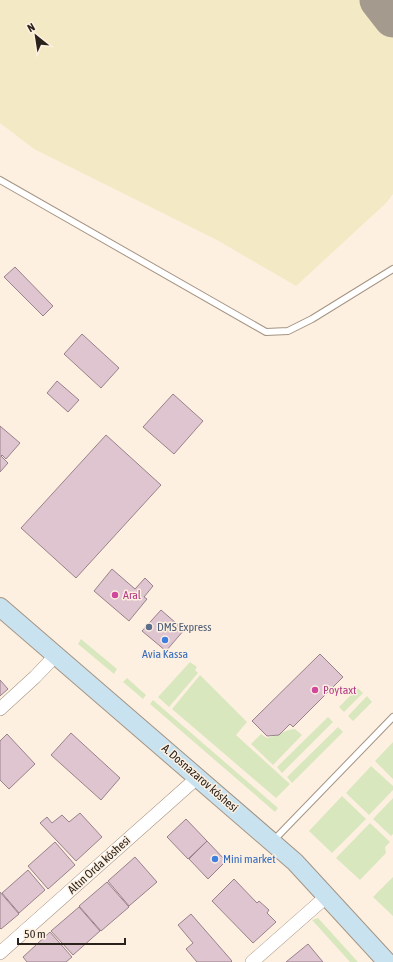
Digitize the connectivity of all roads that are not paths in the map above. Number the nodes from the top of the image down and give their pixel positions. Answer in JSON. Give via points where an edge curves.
{"nodes":[{"id":1,"x":0,"y":180,"type":"edge"},
{"id":2,"x":393,"y":269,"type":"edge"},
{"id":3,"x":0,"y":607,"type":"edge"},
{"id":4,"x":56,"y":655,"type":"junction"},
{"id":5,"x":0,"y":709,"type":"edge"},
{"id":6,"x":393,"y":717,"type":"edge"},
{"id":7,"x":198,"y":777,"type":"junction"},
{"id":8,"x":273,"y":841,"type":"junction"},
{"id":9,"x":327,"y":896,"type":"junction"},
{"id":10,"x":0,"y":953,"type":"edge"},
{"id":11,"x":252,"y":962,"type":"edge"},
{"id":12,"x":387,"y":962,"type":"edge"}],
"edges":[{"from":1,"to":2,"type":"lane","via":[[266,332],[288,331]]},
{"from":3,"to":4,"type":"main road","name":"A. Dosnazarov kóshesi"},
{"from":4,"to":5,"type":"street"},
{"from":4,"to":7,"type":"main road","name":"A. Dosnazarov kóshesi"},
{"from":6,"to":8,"type":"lane"},
{"from":7,"to":8,"type":"main road","name":"A. Dosnazarov kóshesi"},
{"from":7,"to":10,"type":"street","name":"Altın Orda kóshesi"},
{"from":8,"to":9,"type":"main road","name":"A. Dosnazarov kóshesi"},
{"from":9,"to":11,"type":"street"},
{"from":9,"to":12,"type":"main road","name":"A. Dosnazarov kóshesi"}]}
